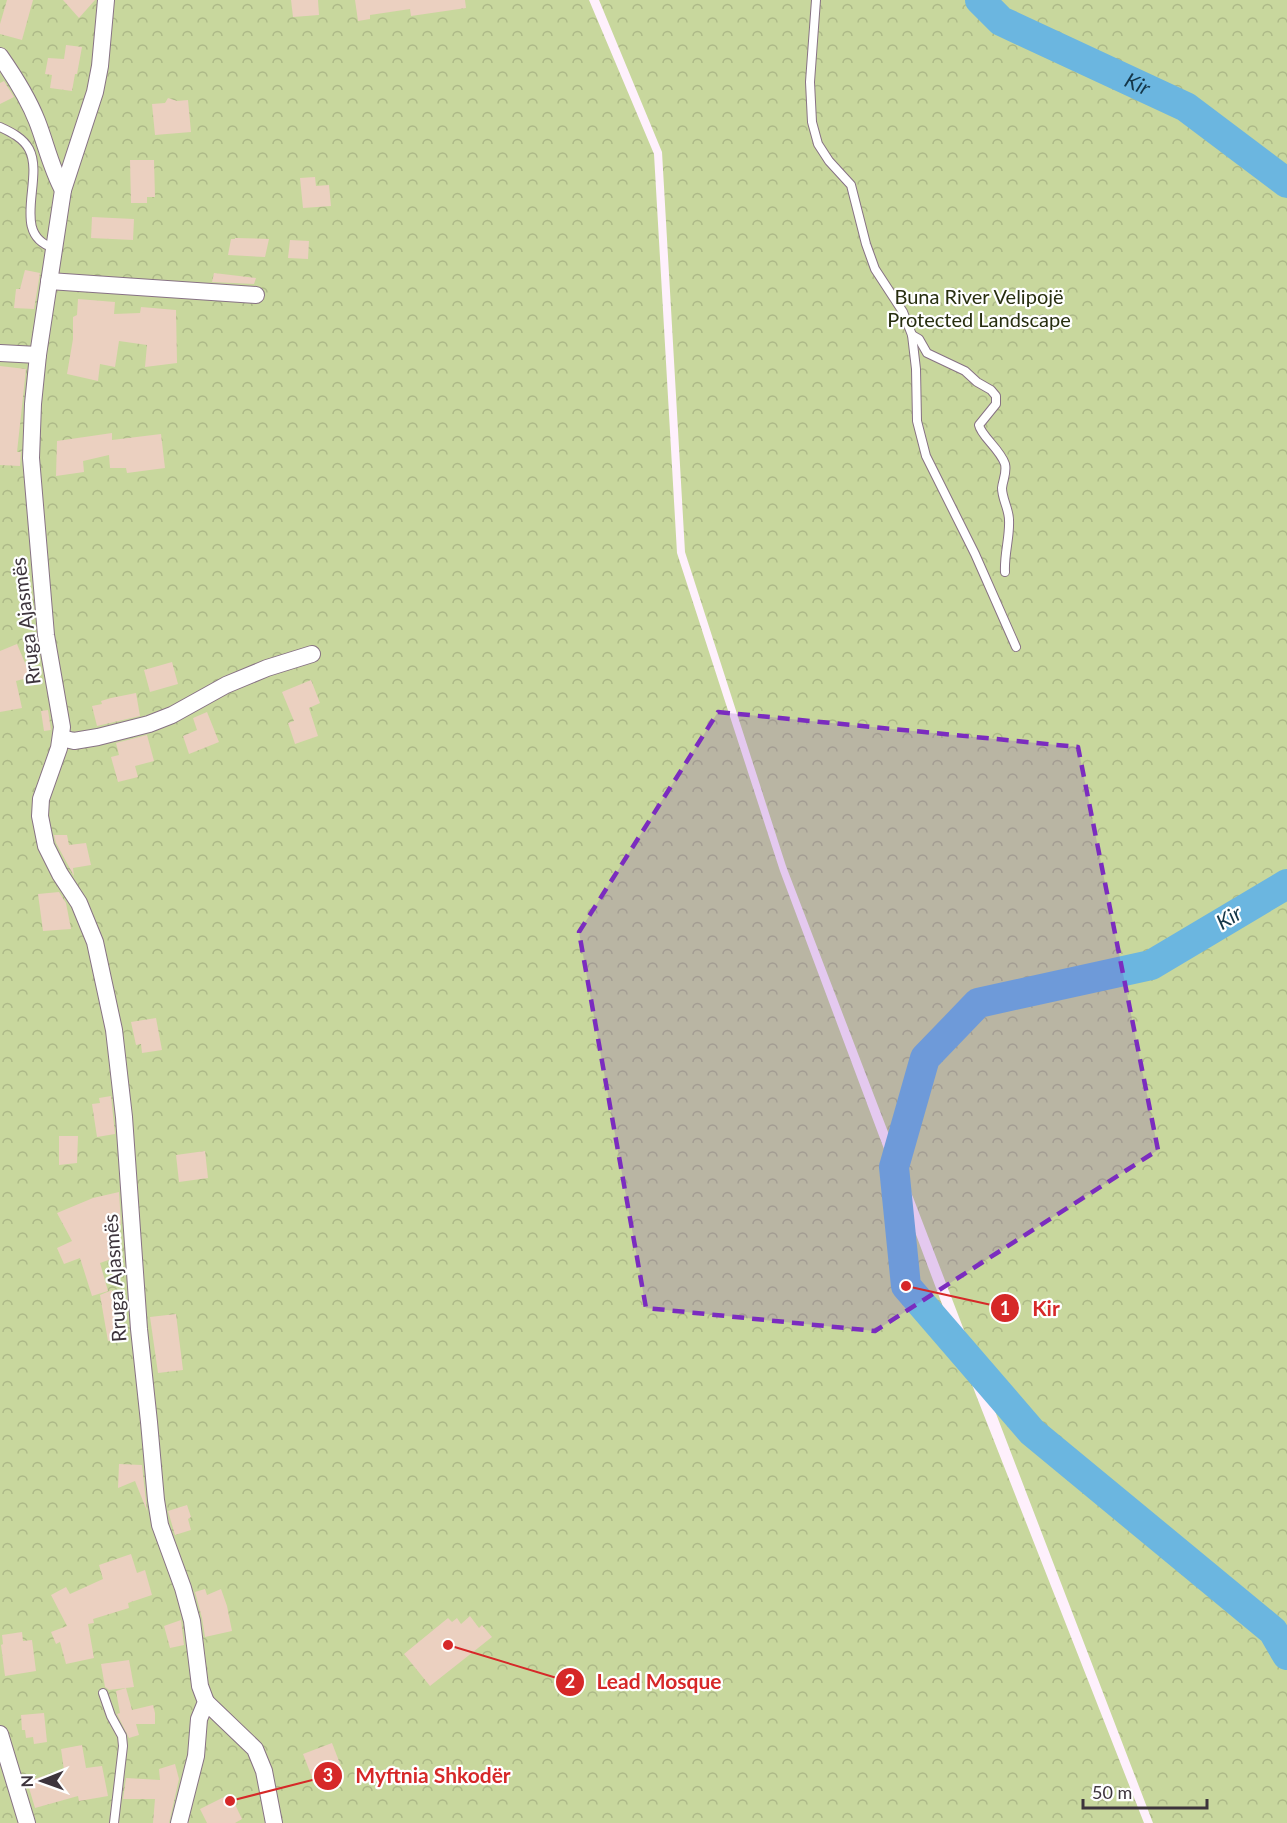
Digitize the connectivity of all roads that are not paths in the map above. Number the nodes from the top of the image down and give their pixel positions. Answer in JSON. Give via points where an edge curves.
{"nodes":[{"id":1,"x":106,"y":0,"type":"edge"},
{"id":2,"x":816,"y":0,"type":"edge"},
{"id":3,"x":0,"y":56,"type":"edge"},
{"id":4,"x":0,"y":127,"type":"edge"},
{"id":5,"x":63,"y":190,"type":"junction"},
{"id":6,"x":54,"y":248,"type":"junction"},
{"id":7,"x":49,"y":282,"type":"junction"},
{"id":8,"x":256,"y":295,"type":"dead end"},
{"id":9,"x":912,"y":335,"type":"junction"},
{"id":10,"x":0,"y":353,"type":"edge"},
{"id":11,"x":38,"y":356,"type":"junction"},
{"id":12,"x":1005,"y":572,"type":"dead end"},
{"id":13,"x":1016,"y":647,"type":"dead end"},
{"id":14,"x":312,"y":654,"type":"dead end"},
{"id":15,"x":61,"y":738,"type":"junction"},
{"id":16,"x":103,"y":1693,"type":"dead end"},
{"id":17,"x":206,"y":1702,"type":"junction"},
{"id":18,"x":0,"y":1734,"type":"edge"},
{"id":19,"x":27,"y":1823,"type":"edge"},
{"id":20,"x":114,"y":1823,"type":"edge"},
{"id":21,"x":179,"y":1823,"type":"edge"},
{"id":22,"x":274,"y":1823,"type":"edge"}],
"edges":[{"from":1,"to":5,"type":"street","name":"Rruga Ajasmës","via":[[95,92]]},
{"from":2,"to":9,"type":"lane","via":[[810,82],[812,122],[818,144],[850,185],[874,269],[903,312]]},
{"from":3,"to":5,"type":"street","via":[[27,99]]},
{"from":4,"to":6,"type":"lane","via":[[28,147],[33,160],[33,229],[38,240]]},
{"from":5,"to":6,"type":"street","name":"Rruga Ajasmës"},
{"from":6,"to":7,"type":"street","name":"Rruga Ajasmës"},
{"from":7,"to":8,"type":"street"},
{"from":7,"to":11,"type":"street","name":"Rruga Ajasmës"},
{"from":9,"to":12,"type":"lane","via":[[927,353],[965,371],[996,396],[996,404],[979,425],[1005,465],[1002,488],[1010,536]]},
{"from":9,"to":13,"type":"lane","via":[[917,421],[926,456]]},
{"from":10,"to":11,"type":"street"},
{"from":11,"to":15,"type":"street","name":"Rruga Ajasmës","via":[[31,458],[46,635]]},
{"from":14,"to":15,"type":"street","via":[[226,685],[149,724],[74,741]]},
{"from":15,"to":17,"type":"street","name":"Rruga Ajasmës","via":[[41,799],[42,832],[95,942],[114,1030],[156,1500],[160,1524],[192,1621],[200,1686]]},
{"from":16,"to":20,"type":"lane","via":[[123,1746]]},
{"from":17,"to":21,"type":"street","via":[[199,1719],[196,1756]]},
{"from":17,"to":22,"type":"street","via":[[255,1749],[264,1771]]},
{"from":18,"to":19,"type":"street"}]}
